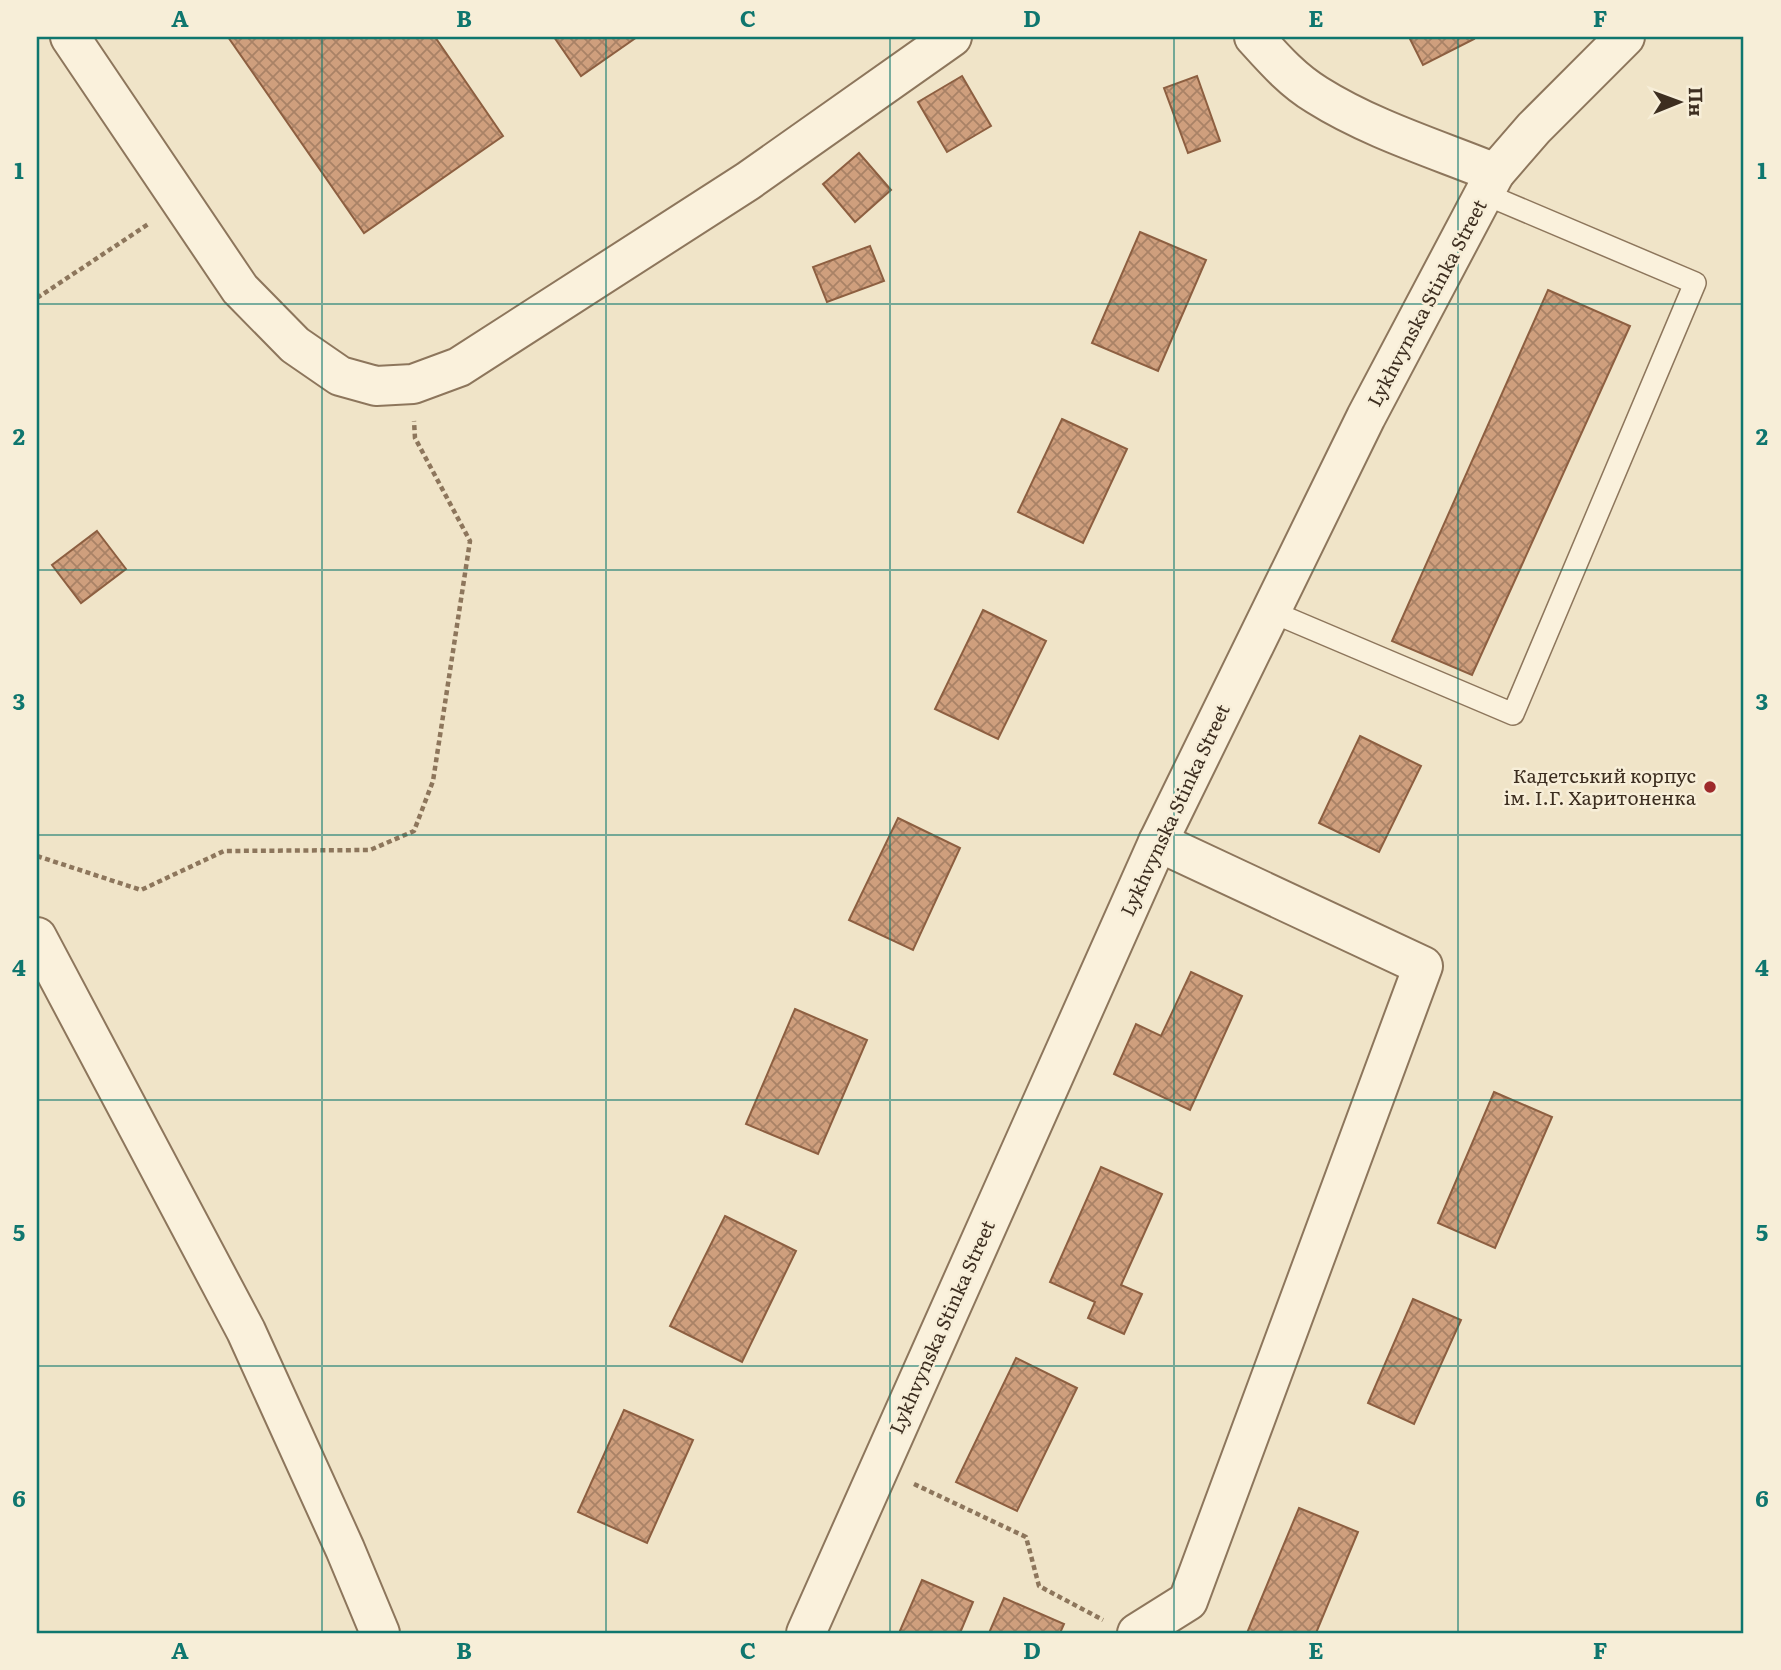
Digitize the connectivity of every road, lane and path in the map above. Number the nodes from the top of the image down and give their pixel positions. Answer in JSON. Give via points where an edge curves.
{"nodes":[{"id":1,"x":69,"y":37,"type":"edge"},
{"id":2,"x":952,"y":37,"type":"edge"},
{"id":3,"x":1254,"y":37,"type":"edge"},
{"id":4,"x":1625,"y":37,"type":"edge"},
{"id":5,"x":1490,"y":183,"type":"junction"},
{"id":6,"x":181,"y":202,"type":"junction"},
{"id":7,"x":37,"y":298,"type":"edge"},
{"id":8,"x":413,"y":384,"type":"junction"},
{"id":9,"x":1270,"y":611,"type":"junction"},
{"id":10,"x":1158,"y":842,"type":"junction"},
{"id":11,"x":37,"y":856,"type":"edge"},
{"id":12,"x":37,"y":937,"type":"edge"},
{"id":13,"x":880,"y":1467,"type":"junction"},
{"id":14,"x":1121,"y":1627,"type":"edge"},
{"id":15,"x":380,"y":1633,"type":"edge"},
{"id":16,"x":806,"y":1633,"type":"edge"}],
"edges":[{"from":1,"to":6,"type":"street"},
{"from":2,"to":8,"type":"street","via":[[748,181],[459,367]]},
{"from":3,"to":5,"type":"street","via":[[1282,69],[1315,94]]},
{"from":4,"to":5,"type":"street","name":"Lykhvynska Stinka Street","via":[[1534,128]]},
{"from":5,"to":9,"type":"street","name":"Lykhvynska Stinka Street"},
{"from":5,"to":9,"type":"lane","via":[[1695,283],[1513,714]]},
{"from":6,"to":7,"type":"path"},
{"from":6,"to":8,"type":"street","via":[[240,289],[296,345],[340,376],[376,386]]},
{"from":8,"to":11,"type":"path","via":[[415,438],[470,541],[433,780],[414,831],[370,850],[224,852],[141,890]]},
{"from":9,"to":10,"type":"street","name":"Lykhvynska Stinka Street"},
{"from":10,"to":13,"type":"street","name":"Lykhvynska Stinka Street"},
{"from":10,"to":14,"type":"street","via":[[1423,965],[1188,1601]]},
{"from":12,"to":15,"type":"street","via":[[246,1331]]},
{"from":13,"to":14,"type":"path","via":[[1026,1537],[1039,1586]]},
{"from":13,"to":16,"type":"street","name":"Lykhvynska Stinka Street"}]}
